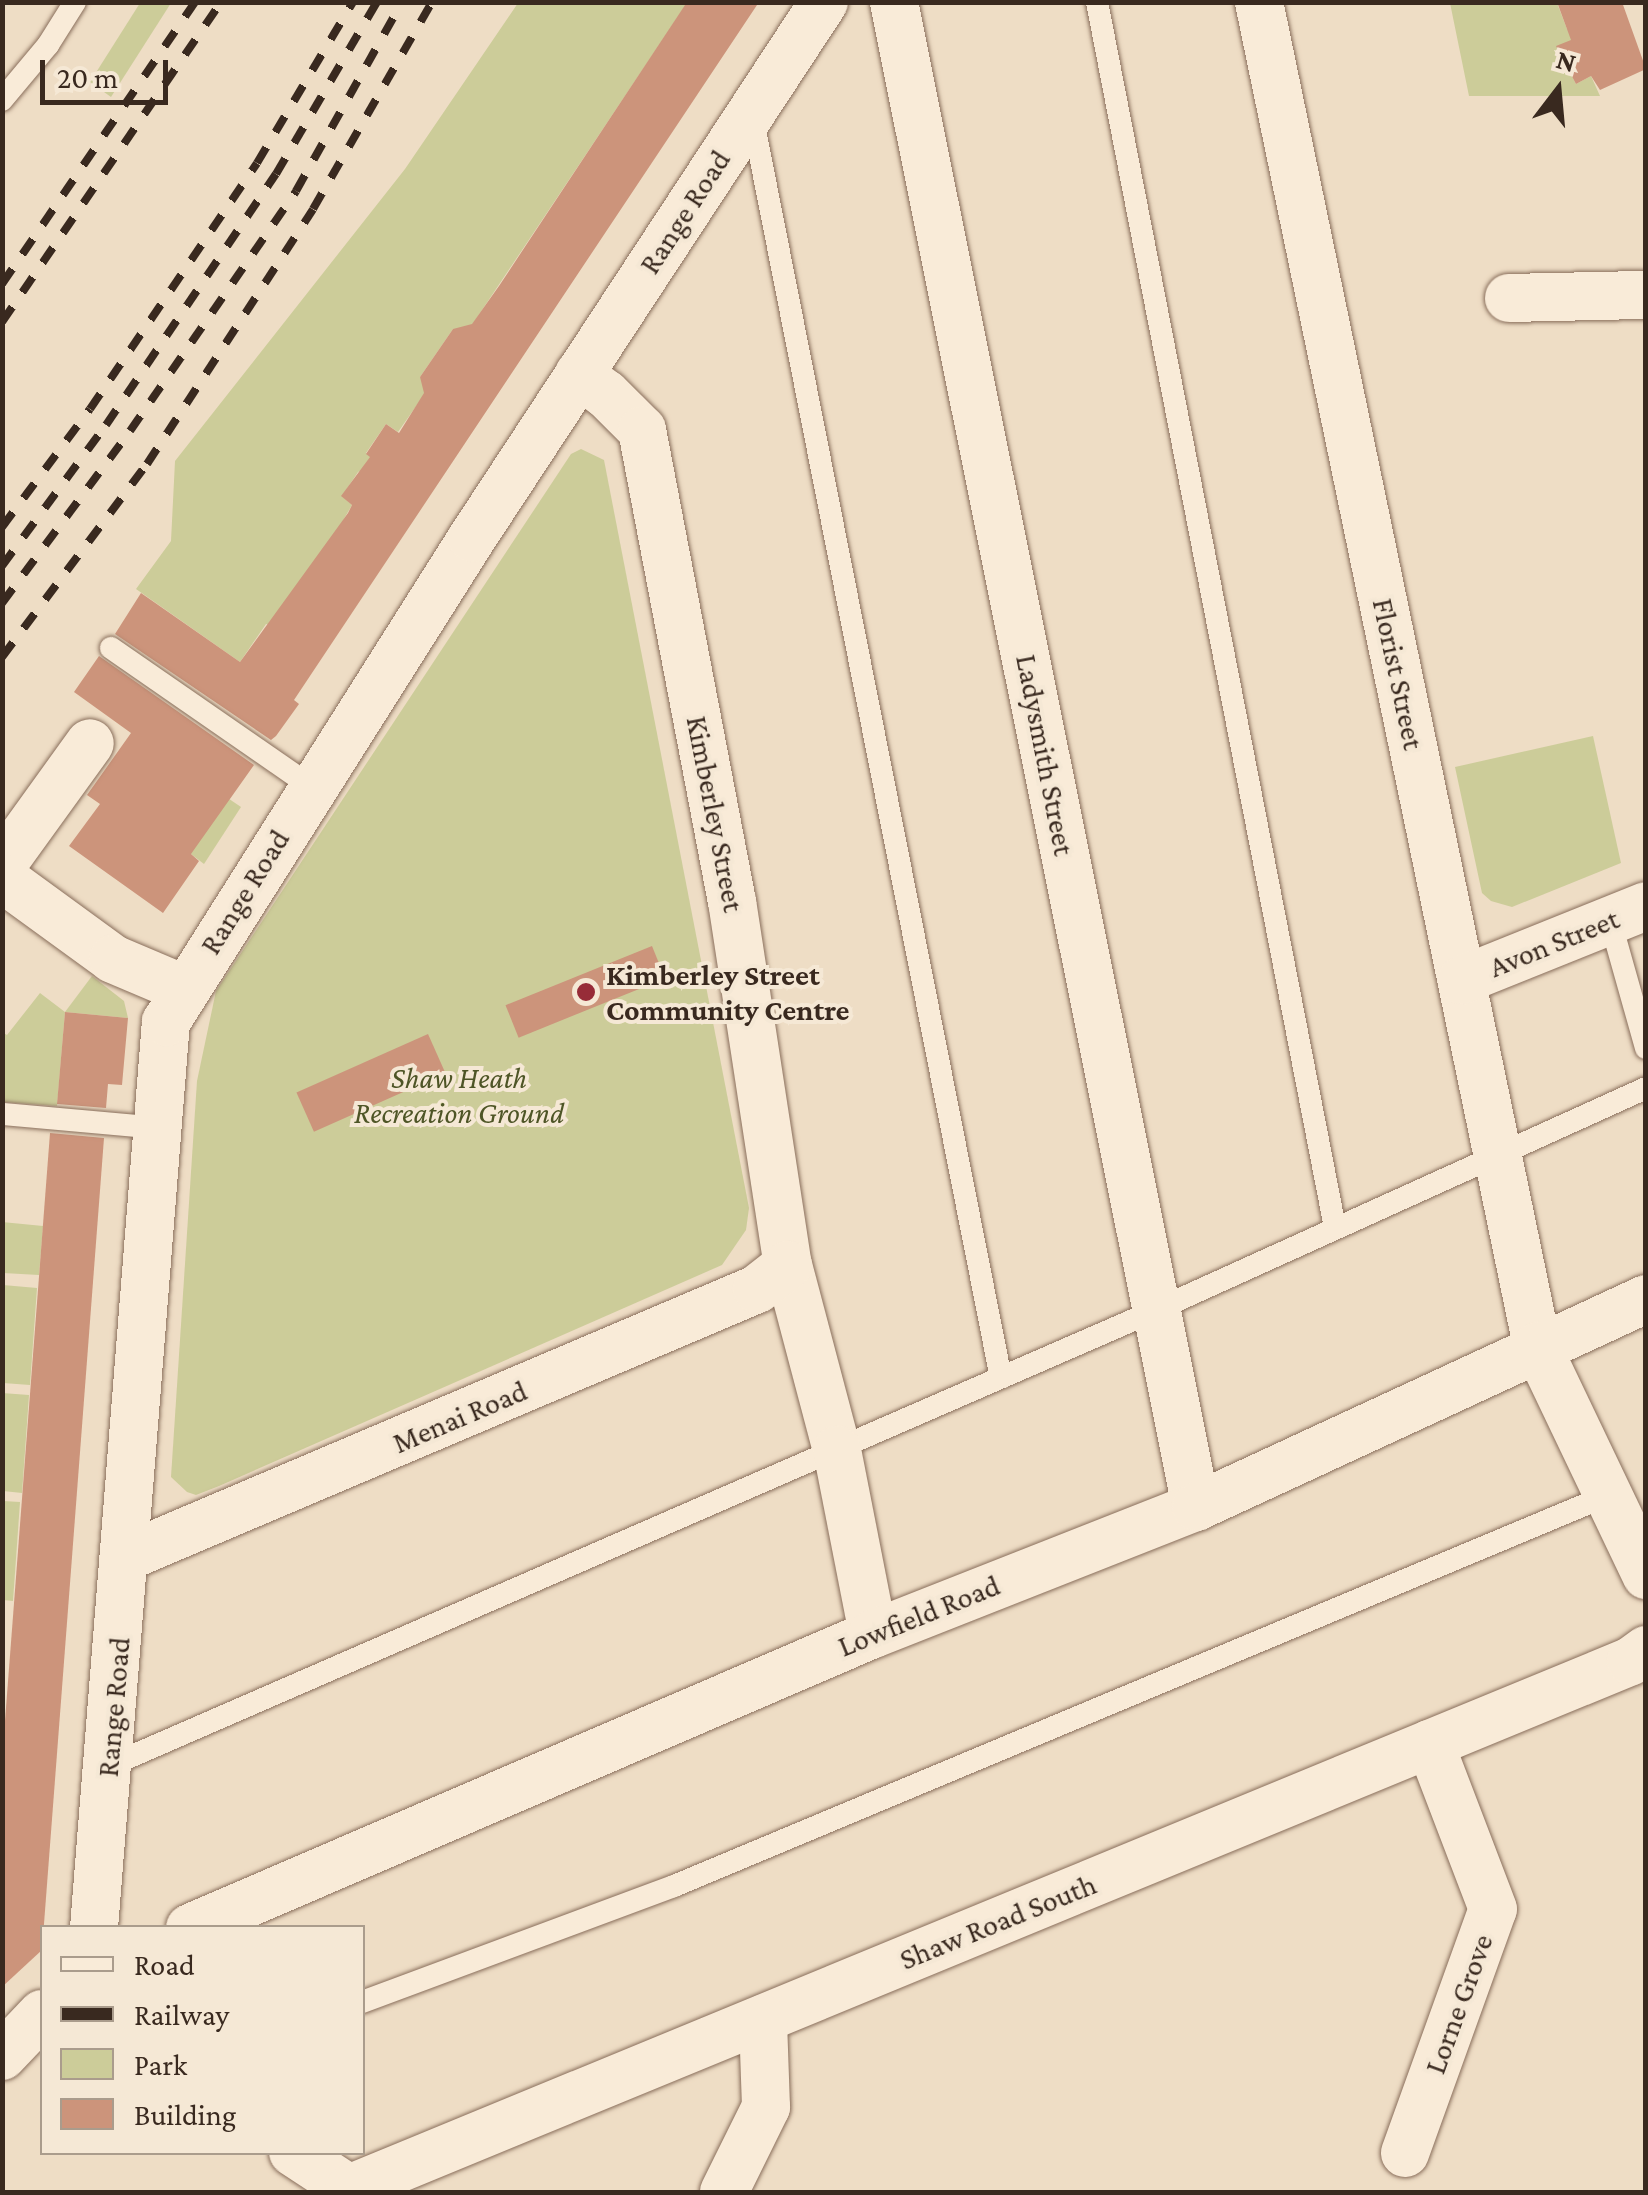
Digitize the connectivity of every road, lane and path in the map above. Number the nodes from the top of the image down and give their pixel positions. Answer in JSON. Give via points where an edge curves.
{"nodes":[{"id":1,"x":74,"y":2,"type":"edge"},
{"id":2,"x":824,"y":2,"type":"edge"},
{"id":3,"x":894,"y":2,"type":"edge"},
{"id":4,"x":1098,"y":2,"type":"edge"},
{"id":5,"x":1258,"y":2,"type":"edge"},
{"id":6,"x":2,"y":100,"type":"edge"},
{"id":7,"x":752,"y":112,"type":"junction"},
{"id":8,"x":1646,"y":295,"type":"edge"},
{"id":9,"x":1509,"y":298,"type":"dead end"},
{"id":10,"x":579,"y":374,"type":"junction"},
{"id":11,"x":111,"y":648,"type":"dead end"},
{"id":12,"x":90,"y":743,"type":"dead end"},
{"id":13,"x":312,"y":787,"type":"junction"},
{"id":14,"x":2,"y":864,"type":"edge"},
{"id":15,"x":2,"y":878,"type":"edge"},
{"id":16,"x":1628,"y":913,"type":"edge"},
{"id":17,"x":1462,"y":980,"type":"junction"},
{"id":18,"x":184,"y":990,"type":"junction"},
{"id":19,"x":1646,"y":1048,"type":"edge"},
{"id":20,"x":1646,"y":1088,"type":"edge"},
{"id":21,"x":3,"y":1114,"type":"edge"},
{"id":22,"x":159,"y":1128,"type":"junction"},
{"id":23,"x":1498,"y":1155,"type":"junction"},
{"id":24,"x":1335,"y":1227,"type":"junction"},
{"id":25,"x":788,"y":1266,"type":"junction"},
{"id":26,"x":1646,"y":1299,"type":"edge"},
{"id":27,"x":1156,"y":1310,"type":"junction"},
{"id":28,"x":1538,"y":1346,"type":"junction"},
{"id":29,"x":1001,"y":1378,"type":"junction"},
{"id":30,"x":837,"y":1450,"type":"junction"},
{"id":31,"x":1606,"y":1496,"type":"junction"},
{"id":32,"x":1196,"y":1507,"type":"junction"},
{"id":33,"x":126,"y":1557,"type":"junction"},
{"id":34,"x":1645,"y":1574,"type":"edge"},
{"id":35,"x":873,"y":1634,"type":"junction"},
{"id":36,"x":1646,"y":1650,"type":"edge"},
{"id":37,"x":1430,"y":1744,"type":"junction"},
{"id":38,"x":109,"y":1766,"type":"junction"},
{"id":39,"x":94,"y":1925,"type":"edge"},
{"id":40,"x":197,"y":1925,"type":"edge"},
{"id":41,"x":365,"y":2001,"type":"edge"},
{"id":42,"x":40,"y":2016,"type":"edge"},
{"id":43,"x":762,"y":2018,"type":"junction"},
{"id":44,"x":2,"y":2056,"type":"edge"},
{"id":45,"x":1404,"y":2153,"type":"dead end"},
{"id":46,"x":297,"y":2155,"type":"edge"},
{"id":47,"x":351,"y":2191,"type":"edge"},
{"id":48,"x":724,"y":2192,"type":"edge"}],
"edges":[{"from":1,"to":6,"type":"lane"},
{"from":2,"to":7,"type":"street","name":"Range Road"},
{"from":3,"to":27,"type":"street","name":"Ladysmith Street"},
{"from":4,"to":24,"type":"lane"},
{"from":5,"to":17,"type":"street","name":"Florist Street"},
{"from":7,"to":10,"type":"street","name":"Range Road"},
{"from":7,"to":29,"type":"lane"},
{"from":8,"to":9,"type":"street"},
{"from":10,"to":13,"type":"street","name":"Range Road"},
{"from":10,"to":25,"type":"street","name":"Kimberley Street","via":[[642,430],[732,902]]},
{"from":11,"to":13,"type":"lane"},
{"from":12,"to":14,"type":"street"},
{"from":13,"to":18,"type":"street","name":"Range Road"},
{"from":15,"to":18,"type":"street","via":[[113,960]]},
{"from":16,"to":17,"type":"street","name":"Avon Street"},
{"from":16,"to":19,"type":"lane"},
{"from":17,"to":23,"type":"street","name":"Florist Street"},
{"from":18,"to":22,"type":"street","name":"Range Road","via":[[166,1022]]},
{"from":20,"to":23,"type":"lane"},
{"from":21,"to":22,"type":"lane"},
{"from":22,"to":33,"type":"street","name":"Range Road"},
{"from":23,"to":24,"type":"lane"},
{"from":23,"to":28,"type":"street","name":"Florist Street"},
{"from":24,"to":27,"type":"lane"},
{"from":25,"to":30,"type":"street","name":"Kimberley Street"},
{"from":25,"to":33,"type":"street","name":"Menai Road","via":[[739,1297]]},
{"from":26,"to":28,"type":"street","name":"Lowfield Road"},
{"from":27,"to":29,"type":"lane"},
{"from":27,"to":32,"type":"street","name":"Ladysmith Street"},
{"from":28,"to":31,"type":"street"},
{"from":28,"to":32,"type":"street","name":"Lowfield Road"},
{"from":29,"to":30,"type":"lane"},
{"from":30,"to":35,"type":"street","name":"Kimberley Street"},
{"from":30,"to":38,"type":"lane"},
{"from":31,"to":34,"type":"street"},
{"from":31,"to":41,"type":"lane","via":[[674,1886]]},
{"from":32,"to":35,"type":"street","name":"Lowfield Road"},
{"from":33,"to":38,"type":"street","name":"Range Road"},
{"from":35,"to":40,"type":"street","name":"Lowfield Road"},
{"from":36,"to":37,"type":"street","name":"Shaw Road South"},
{"from":37,"to":43,"type":"street","name":"Shaw Road South"},
{"from":37,"to":45,"type":"street","name":"Lorne Grove","via":[[1493,1910]]},
{"from":38,"to":39,"type":"street","name":"Range Road"},
{"from":42,"to":44,"type":"street"},
{"from":43,"to":47,"type":"street","name":"Shaw Road South"},
{"from":43,"to":48,"type":"street","via":[[766,2106]]},
{"from":46,"to":47,"type":"street"}]}
